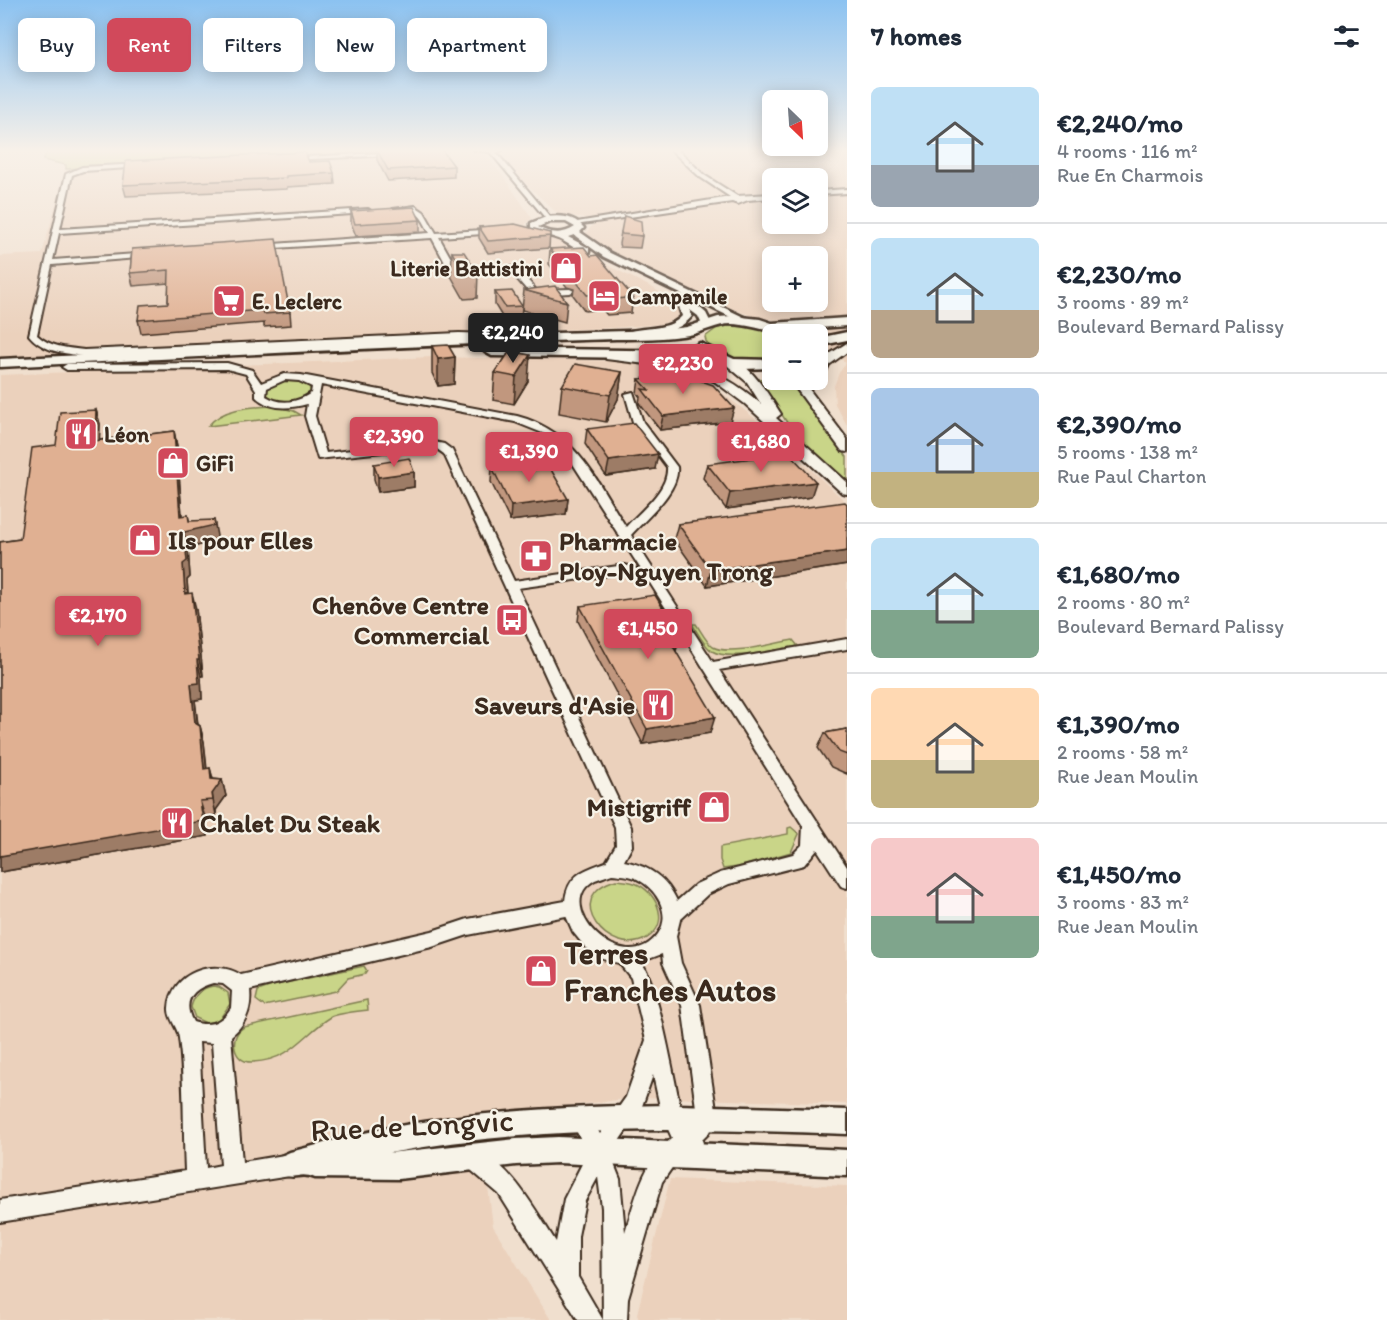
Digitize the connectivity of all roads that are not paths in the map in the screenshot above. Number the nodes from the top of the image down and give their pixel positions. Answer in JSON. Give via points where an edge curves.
{"nodes":[{"id":1,"x":60,"y":212,"type":"edge"},
{"id":2,"x":355,"y":212,"type":"edge"},
{"id":3,"x":419,"y":212,"type":"edge"},
{"id":4,"x":543,"y":212,"type":"edge"},
{"id":5,"x":662,"y":212,"type":"edge"},
{"id":6,"x":549,"y":219,"type":"junction"},
{"id":7,"x":534,"y":228,"type":"junction"},
{"id":8,"x":576,"y":228,"type":"junction"},
{"id":9,"x":510,"y":230,"type":"edge"},
{"id":10,"x":521,"y":230,"type":"edge"},
{"id":11,"x":55,"y":231,"type":"junction"},
{"id":12,"x":558,"y":235,"type":"junction"},
{"id":13,"x":436,"y":236,"type":"junction"},
{"id":14,"x":244,"y":249,"type":"edge"},
{"id":15,"x":162,"y":255,"type":"edge"},
{"id":16,"x":48,"y":263,"type":"junction"},
{"id":17,"x":570,"y":291,"type":"dead end"},
{"id":18,"x":681,"y":297,"type":"junction"},
{"id":19,"x":747,"y":321,"type":"junction"},
{"id":20,"x":847,"y":322,"type":"edge"},
{"id":21,"x":762,"y":324,"type":"edge"},
{"id":22,"x":817,"y":324,"type":"edge"},
{"id":23,"x":703,"y":327,"type":"junction"},
{"id":24,"x":617,"y":336,"type":"junction"},
{"id":25,"x":847,"y":336,"type":"edge"},
{"id":26,"x":519,"y":338,"type":"junction"},
{"id":27,"x":828,"y":340,"type":"edge"},
{"id":28,"x":847,"y":347,"type":"edge"},
{"id":29,"x":572,"y":354,"type":"junction"},
{"id":30,"x":711,"y":355,"type":"junction"},
{"id":31,"x":828,"y":360,"type":"edge"},
{"id":32,"x":729,"y":362,"type":"junction"},
{"id":33,"x":0,"y":363,"type":"edge"},
{"id":34,"x":762,"y":364,"type":"edge"},
{"id":35,"x":67,"y":368,"type":"junction"},
{"id":36,"x":0,"y":371,"type":"edge"},
{"id":37,"x":309,"y":380,"type":"junction"},
{"id":38,"x":354,"y":388,"type":"junction"},
{"id":39,"x":261,"y":389,"type":"junction"},
{"id":40,"x":804,"y":390,"type":"edge"},
{"id":41,"x":818,"y":390,"type":"edge"},
{"id":42,"x":630,"y":394,"type":"dead end"},
{"id":43,"x":314,"y":396,"type":"junction"},
{"id":44,"x":288,"y":405,"type":"junction"},
{"id":45,"x":822,"y":412,"type":"junction"},
{"id":46,"x":309,"y":416,"type":"junction"},
{"id":47,"x":798,"y":447,"type":"junction"},
{"id":48,"x":847,"y":448,"type":"edge"},
{"id":49,"x":847,"y":490,"type":"edge"},
{"id":50,"x":625,"y":535,"type":"junction"},
{"id":51,"x":637,"y":553,"type":"junction"},
{"id":52,"x":625,"y":570,"type":"junction"},
{"id":53,"x":655,"y":581,"type":"junction"},
{"id":54,"x":511,"y":585,"type":"junction"},
{"id":55,"x":847,"y":644,"type":"edge"},
{"id":56,"x":710,"y":668,"type":"junction"},
{"id":57,"x":811,"y":825,"type":"junction"},
{"id":58,"x":612,"y":867,"type":"junction"},
{"id":59,"x":847,"y":881,"type":"edge"},
{"id":60,"x":571,"y":908,"type":"junction"},
{"id":61,"x":673,"y":916,"type":"junction"},
{"id":62,"x":668,"y":937,"type":"junction"},
{"id":63,"x":624,"y":956,"type":"junction"},
{"id":64,"x":238,"y":984,"type":"junction"},
{"id":65,"x":187,"y":1029,"type":"junction"},
{"id":66,"x":221,"y":1031,"type":"junction"},
{"id":67,"x":656,"y":1038,"type":"junction"},
{"id":68,"x":626,"y":1116,"type":"junction"},
{"id":69,"x":672,"y":1116,"type":"junction"},
{"id":70,"x":707,"y":1116,"type":"junction"},
{"id":71,"x":579,"y":1118,"type":"junction"},
{"id":72,"x":847,"y":1122,"type":"edge"},
{"id":73,"x":678,"y":1147,"type":"junction"},
{"id":74,"x":599,"y":1152,"type":"junction"},
{"id":75,"x":470,"y":1157,"type":"junction"},
{"id":76,"x":847,"y":1163,"type":"edge"},
{"id":77,"x":290,"y":1165,"type":"junction"},
{"id":78,"x":232,"y":1174,"type":"junction"},
{"id":79,"x":196,"y":1179,"type":"junction"},
{"id":80,"x":0,"y":1211,"type":"edge"},
{"id":81,"x":567,"y":1279,"type":"junction"},
{"id":82,"x":615,"y":1309,"type":"edge"},
{"id":83,"x":591,"y":1320,"type":"edge"}],
"edges":[{"from":1,"to":11,"type":"street"},
{"from":2,"to":11,"type":"street"},
{"from":3,"to":13,"type":"street"},
{"from":4,"to":6,"type":"street"},
{"from":5,"to":8,"type":"street"},
{"from":6,"to":7,"type":"street","via":[[539,221]]},
{"from":6,"to":8,"type":"street","via":[[560,219]]},
{"from":7,"to":10,"type":"street"},
{"from":7,"to":12,"type":"street"},
{"from":8,"to":12,"type":"street"},
{"from":8,"to":19,"type":"street","via":[[607,255]]},
{"from":9,"to":13,"type":"street"},
{"from":11,"to":16,"type":"street"},
{"from":12,"to":18,"type":"street"},
{"from":13,"to":14,"type":"street"},
{"from":13,"to":17,"type":"street","via":[[451,272],[508,269],[517,273],[534,293]]},
{"from":15,"to":16,"type":"street"},
{"from":16,"to":26,"type":"street","via":[[33,335],[55,349],[84,353],[459,336]]},
{"from":18,"to":23,"type":"street","via":[[702,315]]},
{"from":18,"to":24,"type":"street","via":[[687,311],[685,320],[674,326]]},
{"from":19,"to":21,"type":"main road"},
{"from":19,"to":23,"type":"main road","via":[[718,321]]},
{"from":20,"to":22,"type":"main road"},
{"from":23,"to":24,"type":"main road","via":[[678,333]]},
{"from":23,"to":30,"type":"main road","via":[[695,333],[697,344]]},
{"from":24,"to":26,"type":"main road"},
{"from":25,"to":27,"type":"main road"},
{"from":26,"to":33,"type":"main road"},
{"from":28,"to":31,"type":"main road"},
{"from":29,"to":30,"type":"main road"},
{"from":29,"to":35,"type":"main road","via":[[411,352]]},
{"from":29,"to":47,"type":"main road","via":[[655,361],[712,375],[743,396]]},
{"from":30,"to":32,"type":"main road"},
{"from":32,"to":34,"type":"main road"},
{"from":32,"to":47,"type":"main road","via":[[752,380]]},
{"from":35,"to":36,"type":"main road"},
{"from":35,"to":39,"type":"street","via":[[227,366],[249,372]]},
{"from":37,"to":38,"type":"street"},
{"from":37,"to":39,"type":"street","via":[[284,377]]},
{"from":37,"to":43,"type":"street","via":[[317,386]]},
{"from":38,"to":43,"type":"street"},
{"from":38,"to":50,"type":"street","via":[[517,419],[547,430],[573,454]]},
{"from":39,"to":44,"type":"street","via":[[261,397],[266,400]]},
{"from":40,"to":45,"type":"main road"},
{"from":41,"to":45,"type":"main road"},
{"from":42,"to":50,"type":"street","via":[[638,422],[667,458],[673,476],[666,490]]},
{"from":43,"to":44,"type":"street"},
{"from":43,"to":46,"type":"street"},
{"from":44,"to":46,"type":"street"},
{"from":45,"to":48,"type":"main road"},
{"from":46,"to":54,"type":"street","via":[[322,457],[422,445],[445,449]]},
{"from":47,"to":49,"type":"main road"},
{"from":50,"to":51,"type":"street"},
{"from":51,"to":52,"type":"street"},
{"from":51,"to":53,"type":"street"},
{"from":52,"to":53,"type":"street"},
{"from":52,"to":54,"type":"street"},
{"from":53,"to":56,"type":"street"},
{"from":54,"to":58,"type":"street","via":[[622,827],[624,846]]},
{"from":55,"to":56,"type":"street"},
{"from":56,"to":57,"type":"street"},
{"from":57,"to":59,"type":"street"},
{"from":57,"to":61,"type":"street","via":[[810,847],[798,860],[726,878],[696,894]]},
{"from":58,"to":60,"type":"street","via":[[586,875],[575,889]]},
{"from":58,"to":61,"type":"street","via":[[633,870],[653,880],[667,897]]},
{"from":60,"to":63,"type":"street","via":[[578,927],[594,945]]},
{"from":60,"to":64,"type":"street","via":[[468,927]]},
{"from":61,"to":62,"type":"street"},
{"from":62,"to":63,"type":"street","via":[[650,952]]},
{"from":62,"to":70,"type":"street","via":[[672,963],[691,1005]]},
{"from":63,"to":67,"type":"street","via":[[639,973]]},
{"from":64,"to":65,"type":"street","via":[[229,976],[216,973],[190,983],[178,1007]]},
{"from":64,"to":66,"type":"street","via":[[243,995],[241,1009],[234,1022]]},
{"from":65,"to":66,"type":"street","via":[[209,1035]]},
{"from":65,"to":79,"type":"street"},
{"from":66,"to":78,"type":"street"},
{"from":67,"to":68,"type":"street"},
{"from":67,"to":69,"type":"street"},
{"from":68,"to":69,"type":"street","name":"Rue de Longvic"},
{"from":68,"to":71,"type":"street","name":"Rue de Longvic"},
{"from":68,"to":74,"type":"street"},
{"from":69,"to":70,"type":"street","name":"Rue de Longvic"},
{"from":69,"to":73,"type":"street","via":[[678,1130]]},
{"from":70,"to":72,"type":"street","name":"Rue de Longvic"},
{"from":70,"to":73,"type":"street","via":[[701,1127]]},
{"from":71,"to":74,"type":"street"},
{"from":71,"to":77,"type":"street","name":"Rue de Longvic","via":[[396,1139]]},
{"from":73,"to":74,"type":"street","name":"Rue de Longvic"},
{"from":73,"to":76,"type":"street","name":"Rue de Longvic","via":[[721,1157]]},
{"from":73,"to":82,"type":"street","via":[[653,1176]]},
{"from":74,"to":75,"type":"street","name":"Rue de Longvic","via":[[558,1150]]},
{"from":74,"to":81,"type":"street","via":[[575,1199],[567,1236]]},
{"from":74,"to":82,"type":"street","via":[[609,1179],[613,1208]]},
{"from":75,"to":77,"type":"street","name":"Rue de Longvic","via":[[399,1166]]},
{"from":75,"to":81,"type":"street","via":[[507,1186]]},
{"from":77,"to":78,"type":"street"},
{"from":78,"to":79,"type":"street"},
{"from":79,"to":80,"type":"street"},
{"from":81,"to":83,"type":"street"}]}
